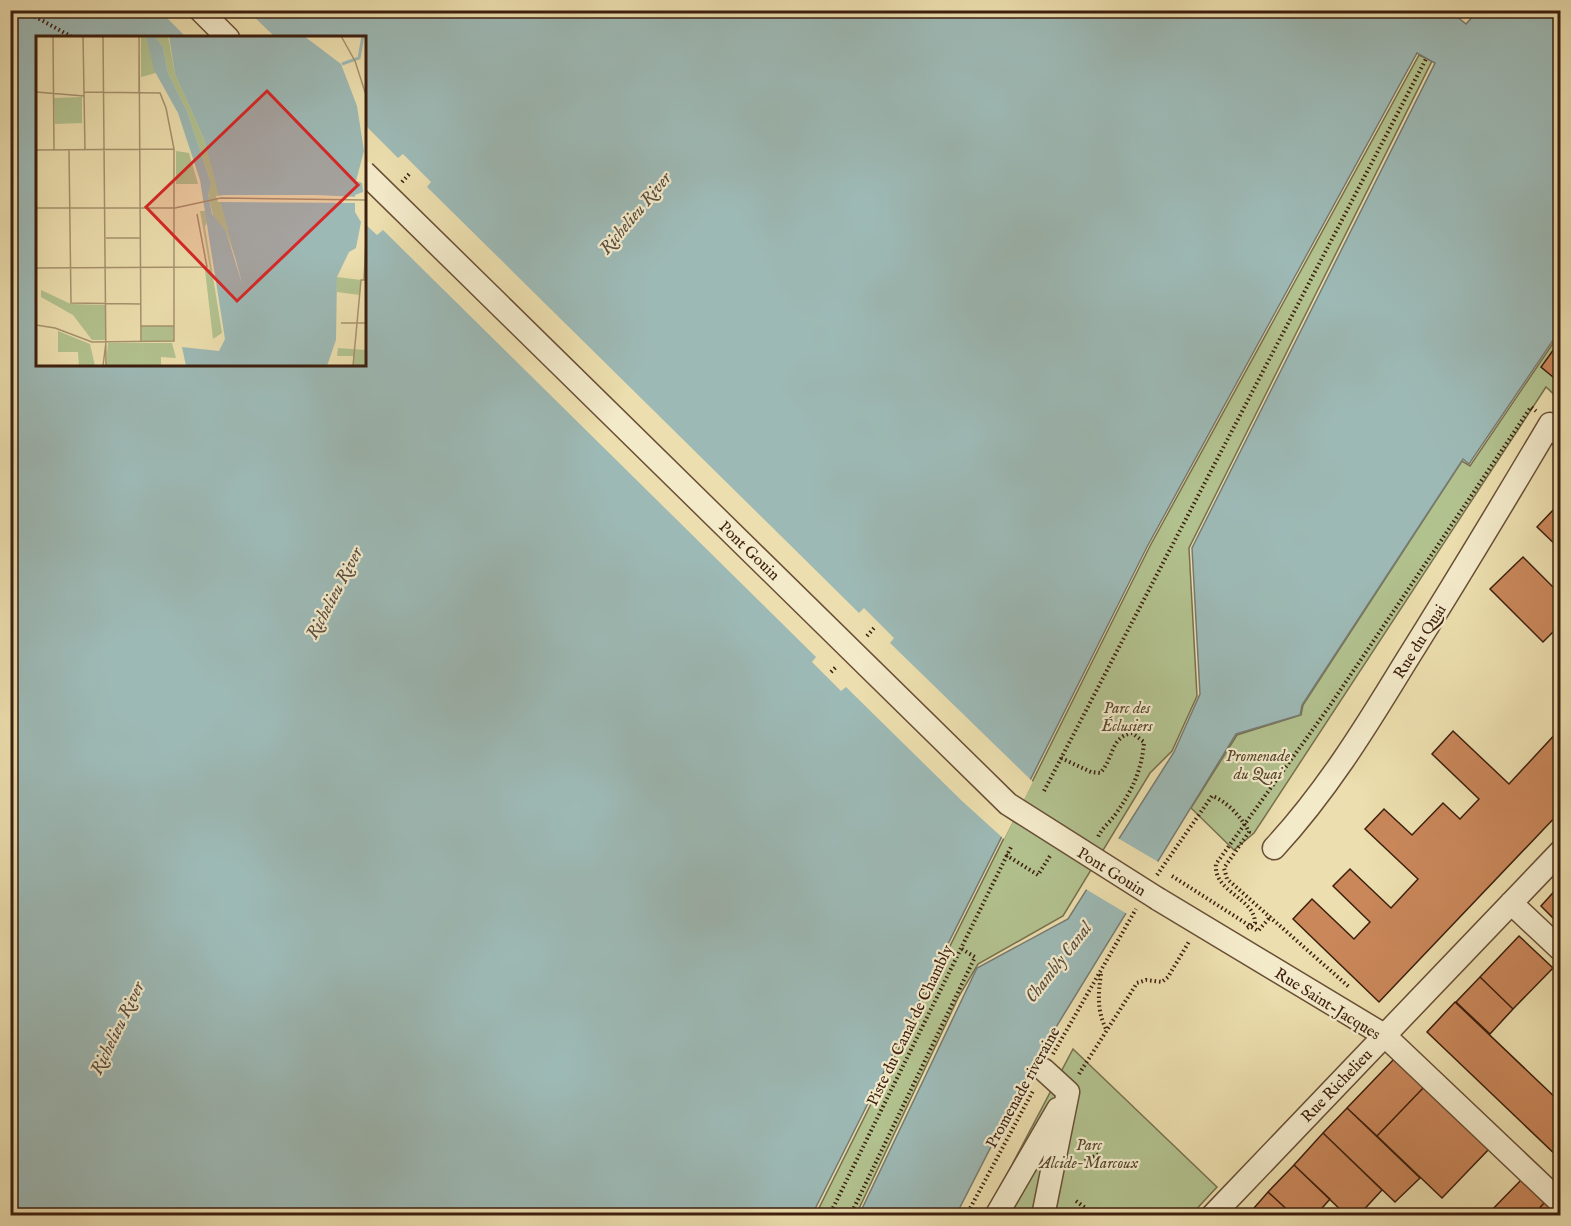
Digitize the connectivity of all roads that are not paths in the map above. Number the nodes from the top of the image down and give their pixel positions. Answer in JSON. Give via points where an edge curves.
{"nodes":[{"id":1,"x":200,"y":10,"type":"edge"},
{"id":2,"x":226,"y":36,"type":"edge"},
{"id":3,"x":366,"y":174,"type":"edge"},
{"id":4,"x":1551,"y":426,"type":"edge"},
{"id":5,"x":1274,"y":848,"type":"dead end"},
{"id":6,"x":1560,"y":852,"type":"edge"},
{"id":7,"x":1151,"y":894,"type":"joint"},
{"id":8,"x":1511,"y":903,"type":"junction"},
{"id":9,"x":1560,"y":949,"type":"edge"},
{"id":10,"x":1383,"y":1035,"type":"junction"},
{"id":11,"x":1044,"y":1070,"type":"road end"},
{"id":12,"x":1068,"y":1092,"type":"junction"},
{"id":13,"x":1560,"y":1202,"type":"edge"},
{"id":14,"x":996,"y":1215,"type":"edge"},
{"id":15,"x":1042,"y":1215,"type":"edge"},
{"id":16,"x":1212,"y":1215,"type":"edge"}],
"edges":[{"from":1,"to":2,"type":"street"},
{"from":3,"to":7,"type":"street","name":"Pont Gouin","bridge":true,"via":[[1008,804]]},
{"from":4,"to":5,"type":"street","name":"Rue du Quai","via":[[1355,744],[1308,812]]},
{"from":6,"to":8,"type":"street","name":"Rue Richelieu"},
{"from":7,"to":10,"type":"street","name":"Rue Saint-Jacques"},
{"from":8,"to":9,"type":"street"},
{"from":8,"to":10,"type":"street","name":"Rue Richelieu"},
{"from":10,"to":13,"type":"street","name":"Rue Saint-Jacques"},
{"from":10,"to":16,"type":"street","name":"Rue Richelieu"},
{"from":11,"to":12,"type":"street"},
{"from":12,"to":14,"type":"street"},
{"from":12,"to":15,"type":"street"}]}
